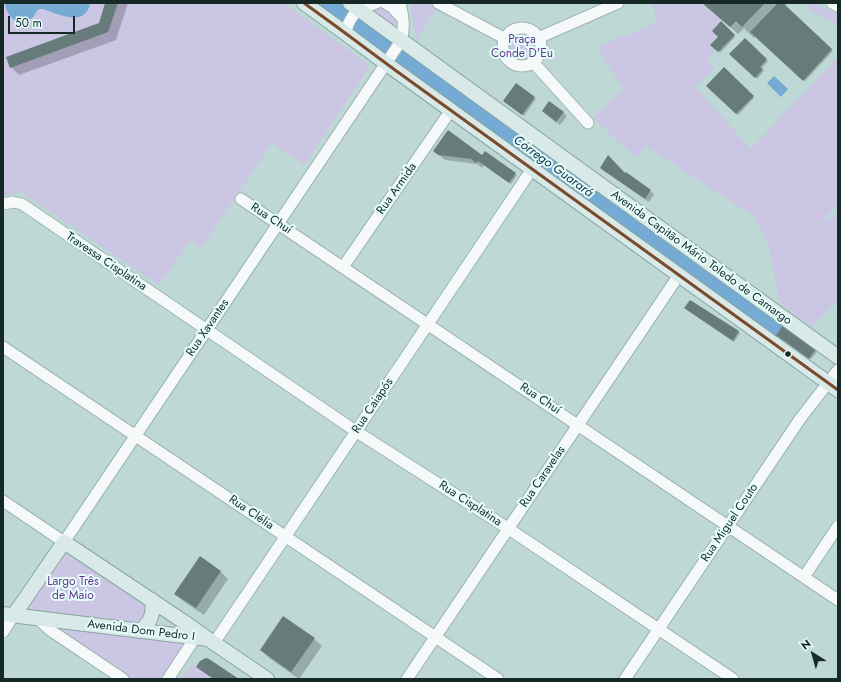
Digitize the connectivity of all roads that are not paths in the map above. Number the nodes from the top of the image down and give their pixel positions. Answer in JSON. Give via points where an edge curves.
{"nodes":[{"id":1,"x":304,"y":3,"type":"edge"},
{"id":2,"x":376,"y":3,"type":"edge"},
{"id":3,"x":385,"y":3,"type":"edge"},
{"id":4,"x":400,"y":3,"type":"edge"},
{"id":5,"x":438,"y":3,"type":"edge"},
{"id":6,"x":618,"y":3,"type":"edge"},
{"id":7,"x":832,"y":3,"type":"edge"},
{"id":8,"x":838,"y":6,"type":"edge"},
{"id":9,"x":355,"y":9,"type":"edge"},
{"id":10,"x":403,"y":19,"type":"junction"},
{"id":11,"x":347,"y":29,"type":"junction"},
{"id":12,"x":504,"y":38,"type":"junction"},
{"id":13,"x":538,"y":38,"type":"junction"},
{"id":14,"x":394,"y":52,"type":"junction"},
{"id":15,"x":533,"y":62,"type":"junction"},
{"id":16,"x":451,"y":110,"type":"junction"},
{"id":17,"x":588,"y":123,"type":"dead end"},
{"id":18,"x":532,"y":170,"type":"junction"},
{"id":19,"x":241,"y":199,"type":"dead end"},
{"id":20,"x":3,"y":204,"type":"edge"},
{"id":21,"x":278,"y":224,"type":"junction"},
{"id":22,"x":343,"y":267,"type":"junction"},
{"id":23,"x":679,"y":275,"type":"junction"},
{"id":24,"x":428,"y":325,"type":"junction"},
{"id":25,"x":207,"y":330,"type":"junction"},
{"id":26,"x":3,"y":347,"type":"edge"},
{"id":27,"x":838,"y":357,"type":"edge"},
{"id":28,"x":838,"y":370,"type":"edge"},
{"id":29,"x":833,"y":386,"type":"edge"},
{"id":30,"x":578,"y":425,"type":"junction"},
{"id":31,"x":357,"y":432,"type":"junction"},
{"id":32,"x":135,"y":436,"type":"junction"},
{"id":33,"x":3,"y":501,"type":"edge"},
{"id":34,"x":728,"y":526,"type":"junction"},
{"id":35,"x":838,"y":526,"type":"edge"},
{"id":36,"x":508,"y":529,"type":"junction"},
{"id":37,"x":286,"y":536,"type":"junction"},
{"id":38,"x":64,"y":542,"type":"junction"},
{"id":39,"x":804,"y":577,"type":"junction"},
{"id":40,"x":152,"y":600,"type":"junction"},
{"id":41,"x":838,"y":600,"type":"edge"},
{"id":42,"x":9,"y":615,"type":"edge"},
{"id":43,"x":37,"y":618,"type":"junction"},
{"id":44,"x":659,"y":629,"type":"junction"},
{"id":45,"x":140,"y":631,"type":"junction"},
{"id":46,"x":3,"y":632,"type":"edge"},
{"id":47,"x":436,"y":637,"type":"junction"},
{"id":48,"x":204,"y":638,"type":"junction"},
{"id":49,"x":123,"y":679,"type":"edge"},
{"id":50,"x":168,"y":679,"type":"edge"},
{"id":51,"x":267,"y":679,"type":"edge"},
{"id":52,"x":407,"y":679,"type":"edge"},
{"id":53,"x":498,"y":679,"type":"edge"},
{"id":54,"x":625,"y":679,"type":"edge"},
{"id":55,"x":733,"y":679,"type":"edge"}],
"edges":[{"from":1,"to":11,"type":"main road","name":"Avenida Capitão Mário Toledo de Camargo"},
{"from":2,"to":9,"type":"street"},
{"from":3,"to":10,"type":"street"},
{"from":4,"to":10,"type":"street"},
{"from":5,"to":12,"type":"street"},
{"from":6,"to":13,"type":"street"},
{"from":7,"to":8,"type":"street"},
{"from":9,"to":11,"type":"street"},
{"from":9,"to":14,"type":"main road","name":"Avenida Capitão Mário Toledo de Camargo"},
{"from":10,"to":14,"type":"street","via":[[404,27]]},
{"from":11,"to":14,"type":"main road","name":"Avenida Capitão Mário Toledo de Camargo"},
{"from":12,"to":13,"type":"street","via":[[514,29],[524,28],[532,31]]},
{"from":12,"to":15,"type":"street","via":[[503,49],[510,62],[519,66]]},
{"from":13,"to":15,"type":"street","via":[[540,53]]},
{"from":14,"to":16,"type":"main road","name":"Avenida Capitão Mário Toledo de Camargo"},
{"from":14,"to":21,"type":"street","name":"Rua Xavantes"},
{"from":14,"to":27,"type":"main road","name":"Avenida Capitão Mário Toledo de Camargo"},
{"from":15,"to":17,"type":"street"},
{"from":16,"to":18,"type":"main road","name":"Avenida Capitão Mário Toledo de Camargo"},
{"from":16,"to":22,"type":"street","name":"Rua Armida"},
{"from":18,"to":23,"type":"main road","name":"Avenida Capitão Mário Toledo de Camargo"},
{"from":18,"to":24,"type":"street","name":"Rua Caiapós"},
{"from":19,"to":21,"type":"street","name":"Rua Chuí"},
{"from":20,"to":25,"type":"street","name":"Travessa Cisplatina","via":[[22,204]]},
{"from":21,"to":22,"type":"street","name":"Rua Chuí"},
{"from":21,"to":25,"type":"street","name":"Rua Xavantes"},
{"from":22,"to":24,"type":"street","name":"Rua Chuí"},
{"from":23,"to":29,"type":"main road","name":"Avenida Capitão Mário Toledo de Camargo"},
{"from":23,"to":30,"type":"street","name":"Rua Caravelas"},
{"from":24,"to":30,"type":"street","name":"Rua Chuí"},
{"from":24,"to":31,"type":"street","name":"Rua Caiapós"},
{"from":25,"to":31,"type":"street","name":"Rua Cisplatina"},
{"from":25,"to":32,"type":"street","name":"Rua Xavantes"},
{"from":26,"to":32,"type":"street","name":"Rua Clélia"},
{"from":28,"to":29,"type":"street","name":"Rua Miguel Couto"},
{"from":29,"to":34,"type":"street","name":"Rua Miguel Couto","via":[[800,419]]},
{"from":30,"to":34,"type":"street","name":"Rua Chuí"},
{"from":30,"to":36,"type":"street","name":"Rua Caravelas"},
{"from":31,"to":36,"type":"street","name":"Rua Cisplatina"},
{"from":31,"to":37,"type":"street","name":"Rua Caiapós"},
{"from":32,"to":37,"type":"street","name":"Rua Clélia"},
{"from":32,"to":38,"type":"street","name":"Rua Xavantes"},
{"from":33,"to":38,"type":"street"},
{"from":34,"to":39,"type":"street","name":"Rua Chuí"},
{"from":34,"to":44,"type":"street","name":"Rua Miguel Couto"},
{"from":35,"to":39,"type":"street"},
{"from":36,"to":44,"type":"street","name":"Rua Cisplatina"},
{"from":36,"to":47,"type":"street","name":"Rua Caravelas"},
{"from":37,"to":47,"type":"street","name":"Rua Clélia"},
{"from":37,"to":48,"type":"street","name":"Rua Caiapós"},
{"from":38,"to":40,"type":"main road"},
{"from":38,"to":42,"type":"main road","name":"Rua Xavantes"},
{"from":39,"to":41,"type":"street","name":"Rua Chuí"},
{"from":40,"to":45,"type":"main road","via":[[152,614]]},
{"from":40,"to":48,"type":"main road"},
{"from":42,"to":43,"type":"main road","name":"Avenida Dom Pedro I"},
{"from":42,"to":46,"type":"street"},
{"from":43,"to":45,"type":"main road","name":"Avenida Dom Pedro I"},
{"from":43,"to":49,"type":"street","via":[[50,630]]},
{"from":44,"to":54,"type":"street","name":"Rua Miguel Couto"},
{"from":44,"to":55,"type":"street","name":"Rua Cisplatina"},
{"from":45,"to":48,"type":"main road","name":"Avenida Dom Pedro I"},
{"from":47,"to":52,"type":"street","name":"Rua Caravelas"},
{"from":47,"to":53,"type":"street","name":"Rua Clélia"},
{"from":48,"to":50,"type":"street","name":"Rua Caiapós"},
{"from":48,"to":51,"type":"main road","name":"Avenida Dom Pedro I"}]}
